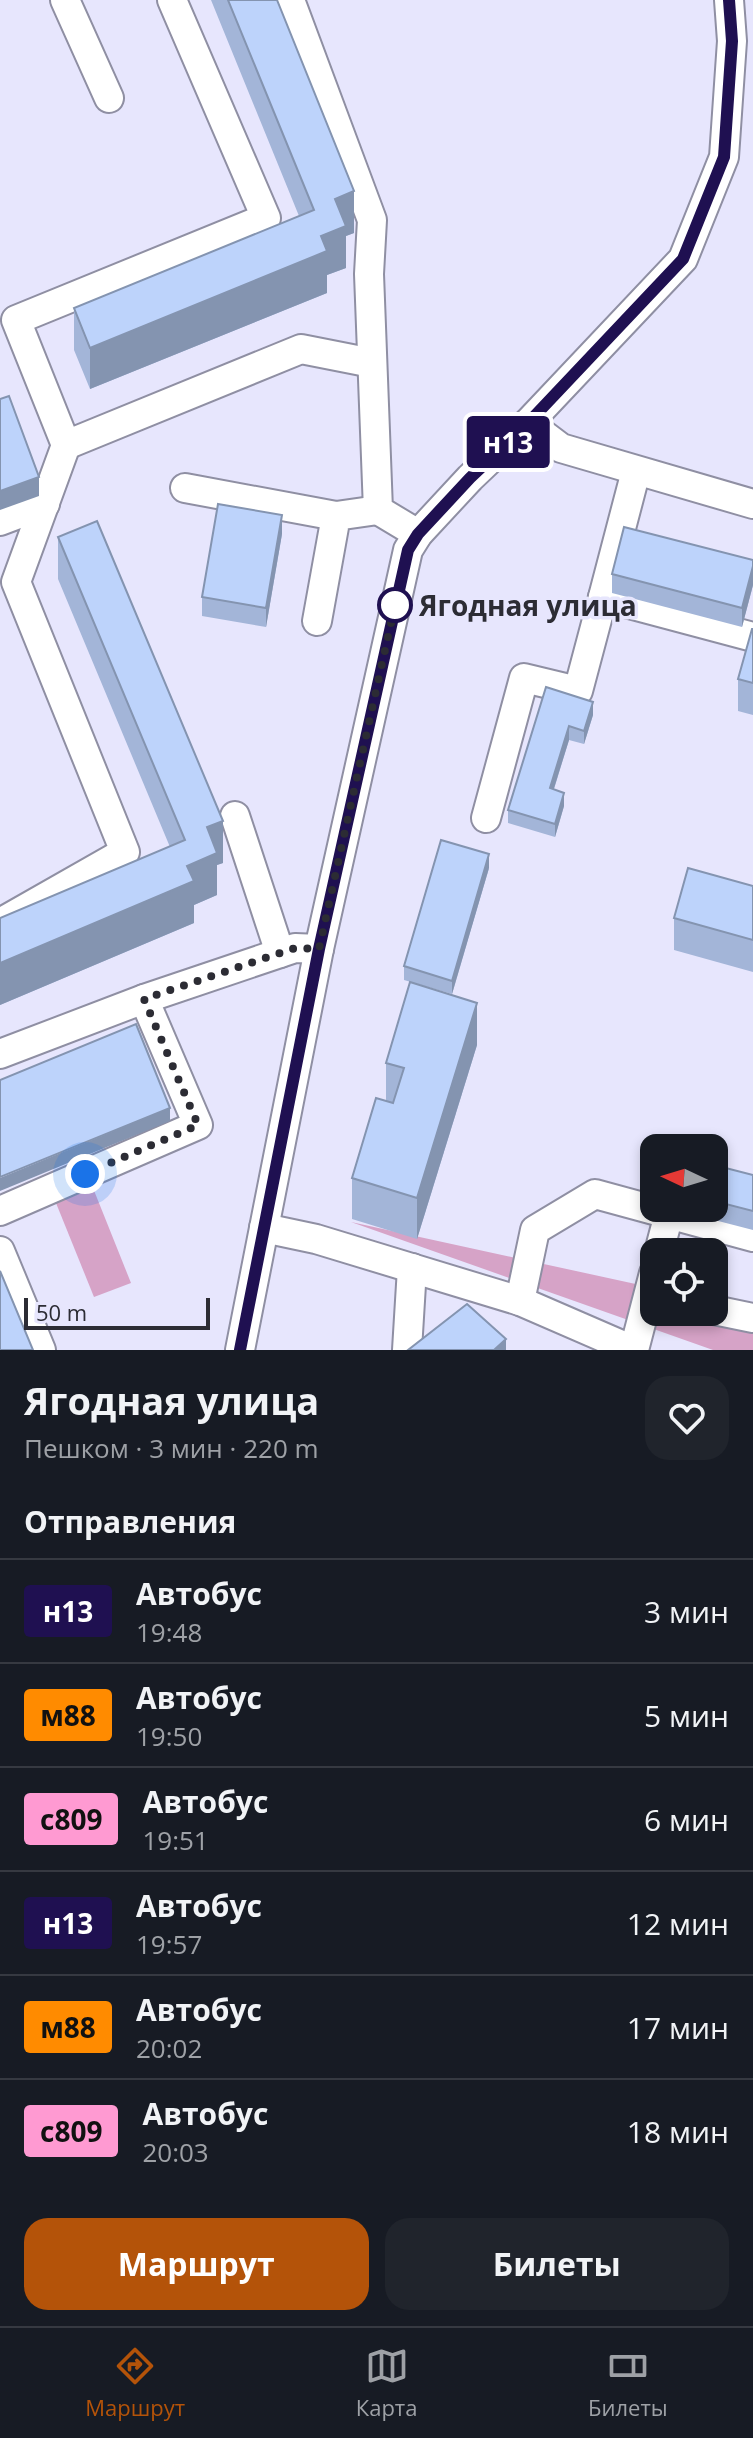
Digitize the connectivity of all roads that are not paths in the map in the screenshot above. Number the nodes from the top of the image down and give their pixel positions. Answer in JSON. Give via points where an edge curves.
{"nodes":[{"id":1,"x":65,"y":0,"type":"edge"},
{"id":2,"x":172,"y":0,"type":"edge"},
{"id":3,"x":290,"y":0,"type":"edge"},
{"id":4,"x":729,"y":0,"type":"edge"},
{"id":5,"x":109,"y":98,"type":"dead end"},
{"id":6,"x":372,"y":363,"type":"junction"},
{"id":7,"x":528,"y":423,"type":"junction"},
{"id":8,"x":66,"y":445,"type":"junction"},
{"id":9,"x":636,"y":471,"type":"junction"},
{"id":10,"x":185,"y":488,"type":"dead end"},
{"id":11,"x":45,"y":504,"type":"junction"},
{"id":12,"x":753,"y":504,"type":"edge"},
{"id":13,"x":378,"y":510,"type":"junction"},
{"id":14,"x":336,"y":516,"type":"junction"},
{"id":15,"x":0,"y":521,"type":"edge"},
{"id":16,"x":418,"y":534,"type":"junction"},
{"id":17,"x":603,"y":597,"type":"junction"},
{"id":18,"x":317,"y":621,"type":"dead end"},
{"id":19,"x":753,"y":637,"type":"edge"},
{"id":20,"x":235,"y":816,"type":"dead end"},
{"id":21,"x":486,"y":818,"type":"dead end"},
{"id":22,"x":0,"y":923,"type":"edge"},
{"id":23,"x":319,"y":949,"type":"junction"},
{"id":24,"x":280,"y":953,"type":"junction"},
{"id":25,"x":144,"y":999,"type":"junction"},
{"id":26,"x":0,"y":1054,"type":"edge"},
{"id":27,"x":640,"y":1206,"type":"edge"},
{"id":28,"x":0,"y":1211,"type":"edge"},
{"id":29,"x":698,"y":1222,"type":"edge"},
{"id":30,"x":264,"y":1228,"type":"junction"},
{"id":31,"x":753,"y":1237,"type":"edge"},
{"id":32,"x":0,"y":1251,"type":"edge"},
{"id":33,"x":411,"y":1281,"type":"junction"},
{"id":34,"x":520,"y":1301,"type":"junction"},
{"id":35,"x":728,"y":1313,"type":"edge"},
{"id":36,"x":753,"y":1318,"type":"edge"},
{"id":37,"x":641,"y":1326,"type":"edge"},
{"id":38,"x":41,"y":1350,"type":"edge"},
{"id":39,"x":240,"y":1350,"type":"edge"},
{"id":40,"x":387,"y":1350,"type":"edge"},
{"id":41,"x":407,"y":1350,"type":"edge"},
{"id":42,"x":634,"y":1350,"type":"edge"}],
"edges":[{"from":1,"to":5,"type":"street"},
{"from":2,"to":8,"type":"street","via":[[266,218],[16,320]]},
{"from":3,"to":6,"type":"street","via":[[372,220]]},
{"from":4,"to":7,"type":"street","via":[[732,41],[724,157],[683,259]]},
{"from":6,"to":8,"type":"street","via":[[301,349]]},
{"from":6,"to":13,"type":"street"},
{"from":7,"to":9,"type":"street","via":[[561,448]]},
{"from":7,"to":16,"type":"street"},
{"from":8,"to":11,"type":"street"},
{"from":9,"to":12,"type":"street"},
{"from":9,"to":17,"type":"street"},
{"from":10,"to":14,"type":"street"},
{"from":11,"to":15,"type":"street"},
{"from":11,"to":22,"type":"street","via":[[16,582],[125,852]]},
{"from":13,"to":14,"type":"street"},
{"from":13,"to":16,"type":"street"},
{"from":14,"to":18,"type":"street"},
{"from":16,"to":23,"type":"street","via":[[408,550]]},
{"from":17,"to":19,"type":"street"},
{"from":17,"to":21,"type":"street","via":[[578,691],[524,678]]},
{"from":20,"to":24,"type":"street"},
{"from":23,"to":24,"type":"street"},
{"from":23,"to":30,"type":"street"},
{"from":24,"to":25,"type":"street"},
{"from":25,"to":26,"type":"street"},
{"from":25,"to":28,"type":"street","via":[[198,1125]]},
{"from":27,"to":34,"type":"street","via":[[595,1194],[535,1230]]},
{"from":29,"to":31,"type":"street"},
{"from":30,"to":33,"type":"street","via":[[316,1239]]},
{"from":30,"to":39,"type":"street"},
{"from":32,"to":38,"type":"street"},
{"from":33,"to":34,"type":"street"},
{"from":33,"to":40,"type":"street"},
{"from":33,"to":41,"type":"street"},
{"from":34,"to":42,"type":"street"},
{"from":35,"to":36,"type":"street"},
{"from":37,"to":42,"type":"street"}]}
